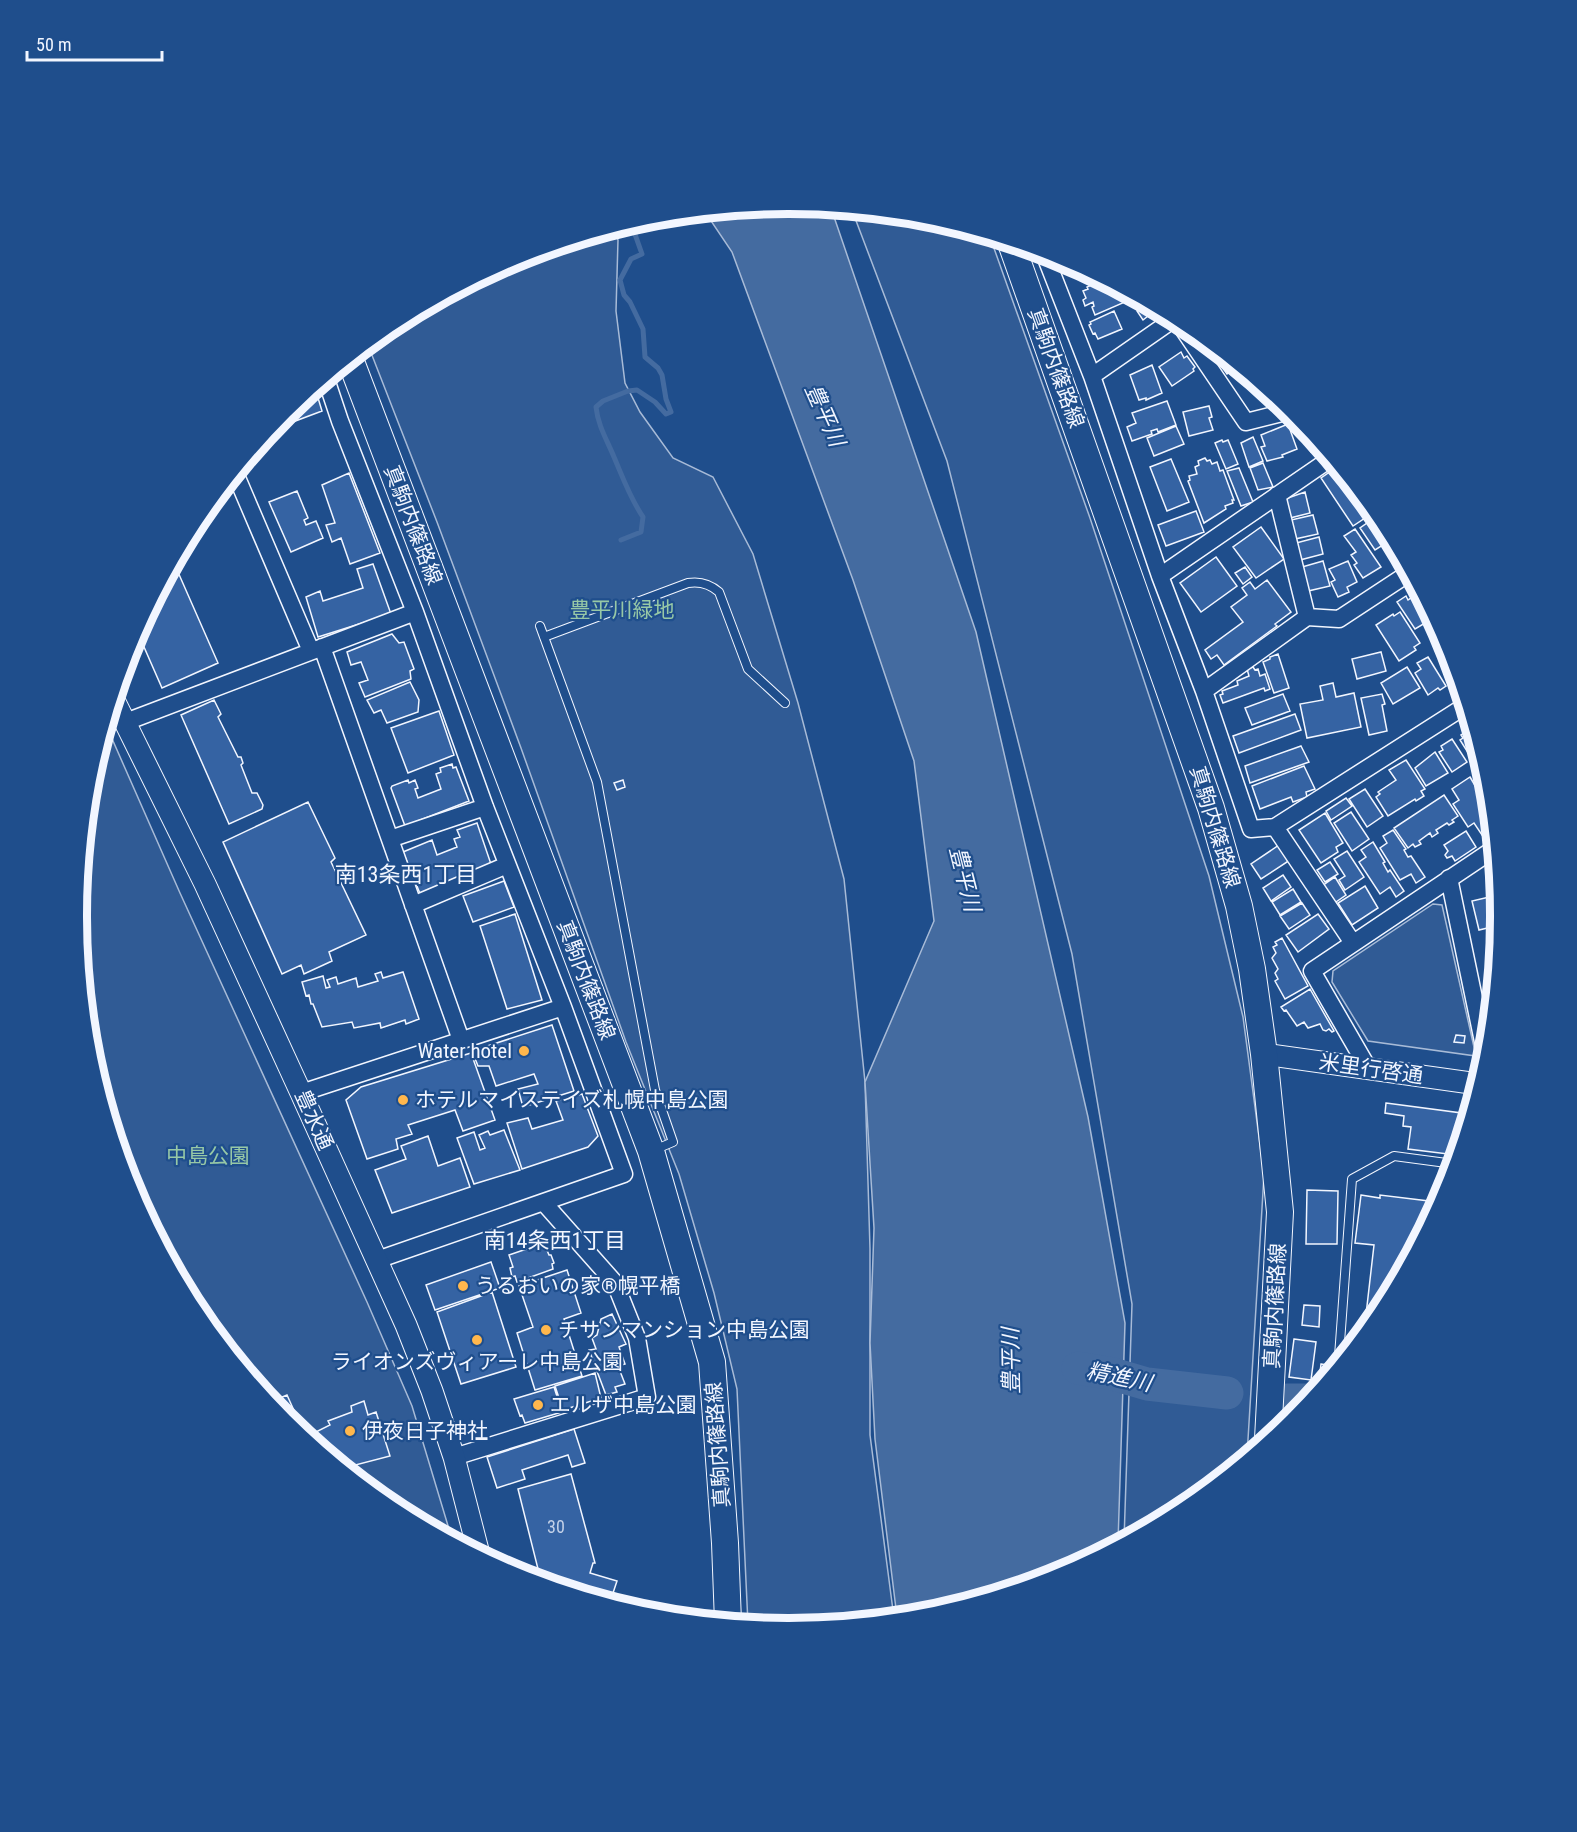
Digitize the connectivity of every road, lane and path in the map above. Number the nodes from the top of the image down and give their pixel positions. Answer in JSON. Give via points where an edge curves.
{"nodes":[{"id":1,"x":1014,"y":252,"type":"edge"},
{"id":2,"x":1049,"y":265,"type":"edge"},
{"id":3,"x":1166,"y":325,"type":"edge"},
{"id":4,"x":1191,"y":342,"type":"edge"},
{"id":5,"x":353,"y":366,"type":"edge"},
{"id":6,"x":1092,"y":376,"type":"junction"},
{"id":7,"x":329,"y":387,"type":"edge"},
{"id":8,"x":1278,"y":414,"type":"edge"},
{"id":9,"x":1324,"y":463,"type":"edge"},
{"id":10,"x":239,"y":481,"type":"edge"},
{"id":11,"x":1277,"y":495,"type":"junction"},
{"id":12,"x":1160,"y":576,"type":"junction"},
{"id":13,"x":1403,"y":577,"type":"edge"},
{"id":14,"x":415,"y":612,"type":"junction"},
{"id":15,"x":1307,"y":617,"type":"junction"},
{"id":16,"x":540,"y":626,"type":"dead end"},
{"id":17,"x":544,"y":637,"type":"junction"},
{"id":18,"x":316,"y":649,"type":"junction"},
{"id":19,"x":1204,"y":691,"type":"junction"},
{"id":20,"x":785,"y":703,"type":"dead end"},
{"id":21,"x":118,"y":710,"type":"edge"},
{"id":22,"x":1459,"y":710,"type":"edge"},
{"id":23,"x":123,"y":723,"type":"junction"},
{"id":24,"x":485,"y":807,"type":"junction"},
{"id":25,"x":1275,"y":827,"type":"junction"},
{"id":26,"x":390,"y":839,"type":"junction"},
{"id":27,"x":1487,"y":854,"type":"edge"},
{"id":28,"x":507,"y":865,"type":"junction"},
{"id":29,"x":1449,"y":878,"type":"junction"},
{"id":30,"x":413,"y":905,"type":"junction"},
{"id":31,"x":1353,"y":943,"type":"junction"},
{"id":32,"x":563,"y":1007,"type":"junction"},
{"id":33,"x":1481,"y":1030,"type":"edge"},
{"id":34,"x":461,"y":1040,"type":"junction"},
{"id":35,"x":1264,"y":1054,"type":"junction"},
{"id":36,"x":1368,"y":1068,"type":"junction"},
{"id":37,"x":1470,"y":1083,"type":"edge"},
{"id":38,"x":301,"y":1093,"type":"junction"},
{"id":39,"x":651,"y":1151,"type":"junction"},
{"id":40,"x":1445,"y":1163,"type":"edge"},
{"id":41,"x":544,"y":1203,"type":"junction"},
{"id":42,"x":377,"y":1260,"type":"junction"},
{"id":43,"x":1339,"y":1350,"type":"edge"},
{"id":44,"x":1269,"y":1427,"type":"edge"},
{"id":45,"x":454,"y":1457,"type":"junction"},
{"id":46,"x":476,"y":1544,"type":"edge"},
{"id":47,"x":728,"y":1614,"type":"edge"}],
"edges":[{"from":1,"to":35,"type":"main road","name":"真駒内篠路線","via":[[1218,829],[1252,969]]},
{"from":2,"to":6,"type":"street"},
{"from":3,"to":6,"type":"street"},
{"from":4,"to":8,"type":"street","via":[[1246,422]]},
{"from":5,"to":39,"type":"main road","name":"真駒内篠路線"},
{"from":6,"to":12,"type":"street"},
{"from":7,"to":14,"type":"street"},
{"from":9,"to":11,"type":"street"},
{"from":10,"to":18,"type":"street"},
{"from":11,"to":12,"type":"street"},
{"from":11,"to":15,"type":"street"},
{"from":12,"to":19,"type":"street"},
{"from":13,"to":15,"type":"street","via":[[1339,619]]},
{"from":14,"to":18,"type":"street"},
{"from":14,"to":24,"type":"street"},
{"from":15,"to":19,"type":"street"},
{"from":16,"to":17,"type":"lane"},
{"from":17,"to":20,"type":"lane","via":[[688,583],[703,583],[719,592],[748,669]]},
{"from":17,"to":39,"type":"lane","via":[[597,782],[655,1089],[673,1143]]},
{"from":18,"to":23,"type":"street"},
{"from":18,"to":26,"type":"street"},
{"from":19,"to":25,"type":"street","via":[[1251,829]]},
{"from":21,"to":23,"type":"street","name":"豊水通"},
{"from":22,"to":25,"type":"street"},
{"from":23,"to":38,"type":"street","name":"豊水通","via":[[205,884]]},
{"from":24,"to":26,"type":"street"},
{"from":24,"to":28,"type":"street"},
{"from":25,"to":31,"type":"street"},
{"from":26,"to":30,"type":"street"},
{"from":27,"to":29,"type":"street"},
{"from":28,"to":30,"type":"street"},
{"from":28,"to":32,"type":"street"},
{"from":29,"to":31,"type":"street"},
{"from":29,"to":33,"type":"street"},
{"from":30,"to":34,"type":"street"},
{"from":31,"to":36,"type":"street","via":[[1312,971]]},
{"from":32,"to":34,"type":"street"},
{"from":32,"to":41,"type":"street","via":[[624,1174]]},
{"from":34,"to":38,"type":"street"},
{"from":35,"to":36,"type":"street","name":"米里行啓通"},
{"from":35,"to":44,"type":"main road","name":"真駒内篠路線","via":[[1280,1212]]},
{"from":36,"to":37,"type":"street","name":"米里行啓通"},
{"from":38,"to":42,"type":"street","name":"豊水通"},
{"from":39,"to":47,"type":"main road","name":"真駒内篠路線","via":[[712,1362]]},
{"from":40,"to":43,"type":"lane","via":[[1394,1156],[1352,1179]]},
{"from":41,"to":42,"type":"street"},
{"from":41,"to":45,"type":"street","via":[[615,1283],[637,1338],[647,1397]]},
{"from":42,"to":45,"type":"street","name":"豊水通","via":[[432,1391]]},
{"from":45,"to":46,"type":"street","name":"豊水通"}]}
